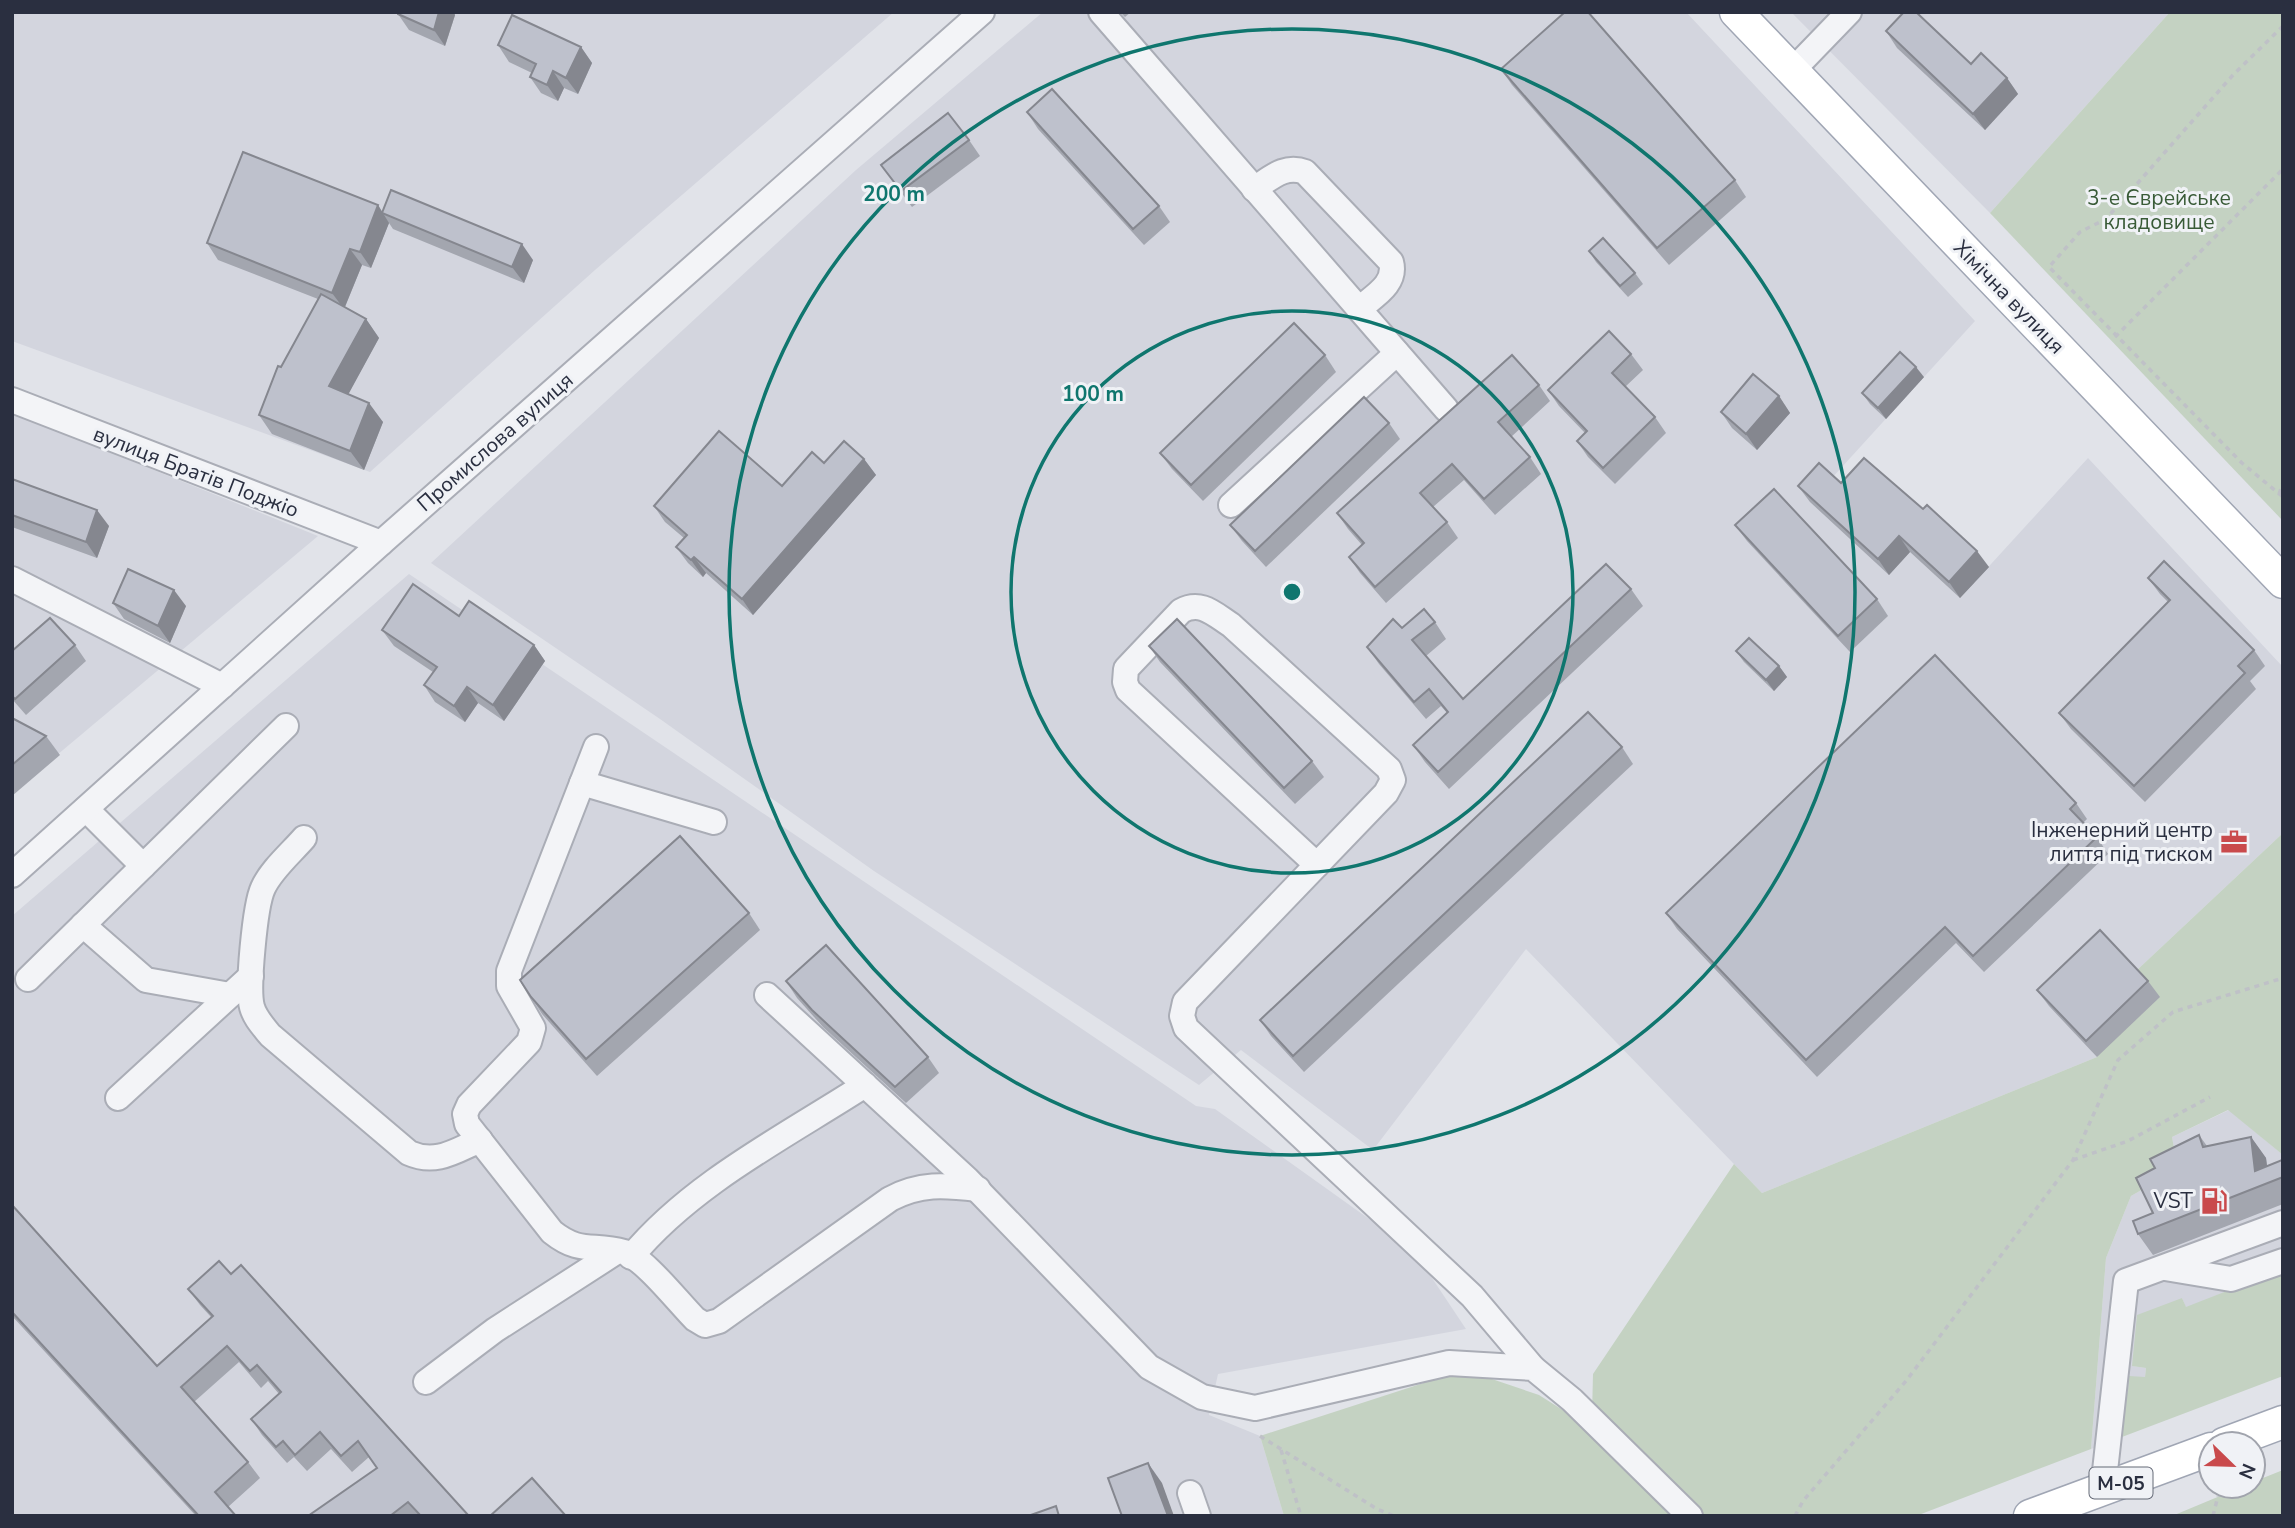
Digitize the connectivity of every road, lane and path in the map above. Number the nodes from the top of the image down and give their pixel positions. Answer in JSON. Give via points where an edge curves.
{"nodes":[{"id":1,"x":982,"y":12,"type":"edge"},
{"id":2,"x":1101,"y":12,"type":"edge"},
{"id":3,"x":1736,"y":12,"type":"edge"},
{"id":4,"x":1849,"y":12,"type":"edge"},
{"id":5,"x":2283,"y":26,"type":"edge"},
{"id":6,"x":1792,"y":71,"type":"junction"},
{"id":7,"x":2283,"y":169,"type":"edge"},
{"id":8,"x":1254,"y":189,"type":"junction"},
{"id":9,"x":1359,"y":309,"type":"junction"},
{"id":10,"x":2115,"y":337,"type":"junction"},
{"id":11,"x":1396,"y":353,"type":"junction"},
{"id":12,"x":12,"y":400,"type":"edge"},
{"id":13,"x":1446,"y":409,"type":"dead end"},
{"id":14,"x":2283,"y":483,"type":"edge"},
{"id":15,"x":2281,"y":495,"type":"edge"},
{"id":16,"x":1231,"y":505,"type":"dead end"},
{"id":17,"x":380,"y":543,"type":"junction"},
{"id":18,"x":12,"y":579,"type":"edge"},
{"id":19,"x":2283,"y":582,"type":"edge"},
{"id":20,"x":222,"y":686,"type":"junction"},
{"id":21,"x":286,"y":726,"type":"dead end"},
{"id":22,"x":596,"y":747,"type":"dead end"},
{"id":23,"x":582,"y":783,"type":"junction"},
{"id":24,"x":86,"y":809,"type":"junction"},
{"id":25,"x":714,"y":822,"type":"dead end"},
{"id":26,"x":304,"y":838,"type":"dead end"},
{"id":27,"x":1317,"y":865,"type":"junction"},
{"id":28,"x":143,"y":866,"type":"junction"},
{"id":29,"x":12,"y":875,"type":"edge"},
{"id":30,"x":83,"y":925,"type":"junction"},
{"id":31,"x":250,"y":976,"type":"junction"},
{"id":32,"x":2283,"y":978,"type":"edge"},
{"id":33,"x":29,"y":979,"type":"dead end"},
{"id":34,"x":230,"y":995,"type":"junction"},
{"id":35,"x":767,"y":995,"type":"dead end"},
{"id":36,"x":865,"y":1085,"type":"junction"},
{"id":37,"x":2210,"y":1097,"type":"dead end"},
{"id":38,"x":118,"y":1098,"type":"dead end"},
{"id":39,"x":480,"y":1140,"type":"junction"},
{"id":40,"x":2073,"y":1160,"type":"junction"},
{"id":41,"x":978,"y":1189,"type":"junction"},
{"id":42,"x":2283,"y":1223,"type":"edge"},
{"id":43,"x":624,"y":1254,"type":"junction"},
{"id":44,"x":2283,"y":1261,"type":"edge"},
{"id":45,"x":2162,"y":1267,"type":"junction"},
{"id":46,"x":1533,"y":1368,"type":"junction"},
{"id":47,"x":426,"y":1382,"type":"dead end"},
{"id":48,"x":2283,"y":1422,"type":"edge"},
{"id":49,"x":2262,"y":1430,"type":"edge"},
{"id":50,"x":1260,"y":1436,"type":"dead end"},
{"id":51,"x":1280,"y":1448,"type":"junction"},
{"id":52,"x":2197,"y":1454,"type":"edge"},
{"id":53,"x":2103,"y":1489,"type":"junction"},
{"id":54,"x":1301,"y":1516,"type":"edge"},
{"id":55,"x":1394,"y":1516,"type":"edge"},
{"id":56,"x":1689,"y":1516,"type":"edge"},
{"id":57,"x":1795,"y":1516,"type":"edge"},
{"id":58,"x":2030,"y":1516,"type":"edge"}],
"edges":[{"from":1,"to":17,"type":"street","name":"Промислова вулиця"},
{"from":2,"to":8,"type":"street"},
{"from":3,"to":6,"type":"main road","name":"Хімічна вулиця"},
{"from":4,"to":6,"type":"street"},
{"from":5,"to":10,"type":"path","via":[[2233,75],[2106,219],[2080,232],[2049,267]]},
{"from":6,"to":19,"type":"main road","name":"Хімічна вулиця"},
{"from":7,"to":10,"type":"path"},
{"from":8,"to":9,"type":"street"},
{"from":8,"to":9,"type":"street","via":[[1284,169],[1305,172],[1391,262],[1394,273],[1390,282]]},
{"from":9,"to":11,"type":"street"},
{"from":10,"to":15,"type":"path","via":[[2242,463]]},
{"from":11,"to":13,"type":"street"},
{"from":11,"to":16,"type":"street"},
{"from":12,"to":17,"type":"street","name":"вулиця Братів Поджіо"},
{"from":14,"to":15,"type":"path"},
{"from":17,"to":20,"type":"street","name":"Промислова вулиця"},
{"from":18,"to":20,"type":"street"},
{"from":20,"to":24,"type":"street","name":"Промислова вулиця"},
{"from":21,"to":28,"type":"street"},
{"from":22,"to":23,"type":"street"},
{"from":23,"to":25,"type":"street"},
{"from":23,"to":39,"type":"street","via":[[509,971],[509,986],[533,1028],[529,1042],[465,1114]]},
{"from":24,"to":28,"type":"street"},
{"from":24,"to":29,"type":"street","name":"Промислова вулиця"},
{"from":26,"to":31,"type":"street","via":[[263,887]]},
{"from":27,"to":27,"type":"street","via":[[1128,690],[1126,669],[1181,611],[1202,606],[1231,625],[1389,769],[1393,780],[1386,793]]},
{"from":27,"to":46,"type":"street","via":[[1185,1002],[1182,1016],[1186,1028],[1472,1296]]},
{"from":28,"to":30,"type":"street"},
{"from":30,"to":33,"type":"street"},
{"from":30,"to":34,"type":"street","via":[[146,980]]},
{"from":31,"to":34,"type":"street"},
{"from":31,"to":39,"type":"street","via":[[252,1007],[270,1035],[409,1153],[438,1159]]},
{"from":32,"to":40,"type":"path","via":[[2173,1012],[2118,1060]]},
{"from":34,"to":38,"type":"street"},
{"from":35,"to":36,"type":"street"},
{"from":36,"to":41,"type":"street"},
{"from":36,"to":43,"type":"street","via":[[691,1197]]},
{"from":37,"to":40,"type":"path","via":[[2128,1141]]},
{"from":39,"to":43,"type":"street","via":[[552,1232],[568,1244]]},
{"from":40,"to":57,"type":"path","via":[[1906,1381]]},
{"from":41,"to":43,"type":"street","via":[[936,1184],[909,1189],[719,1321],[705,1325]]},
{"from":41,"to":46,"type":"street","via":[[1149,1367],[1202,1397],[1255,1408],[1450,1363]]},
{"from":42,"to":45,"type":"street"},
{"from":43,"to":47,"type":"street","via":[[495,1330]]},
{"from":44,"to":45,"type":"street","via":[[2231,1279]]},
{"from":45,"to":53,"type":"street","via":[[2126,1281]]},
{"from":46,"to":56,"type":"street","via":[[1572,1400]]},
{"from":48,"to":49,"type":"main road"},
{"from":50,"to":51,"type":"path"},
{"from":51,"to":54,"type":"path"},
{"from":51,"to":55,"type":"path"},
{"from":52,"to":53,"type":"main road","number":"М-05"},
{"from":53,"to":58,"type":"main road","number":"М-05"}]}
